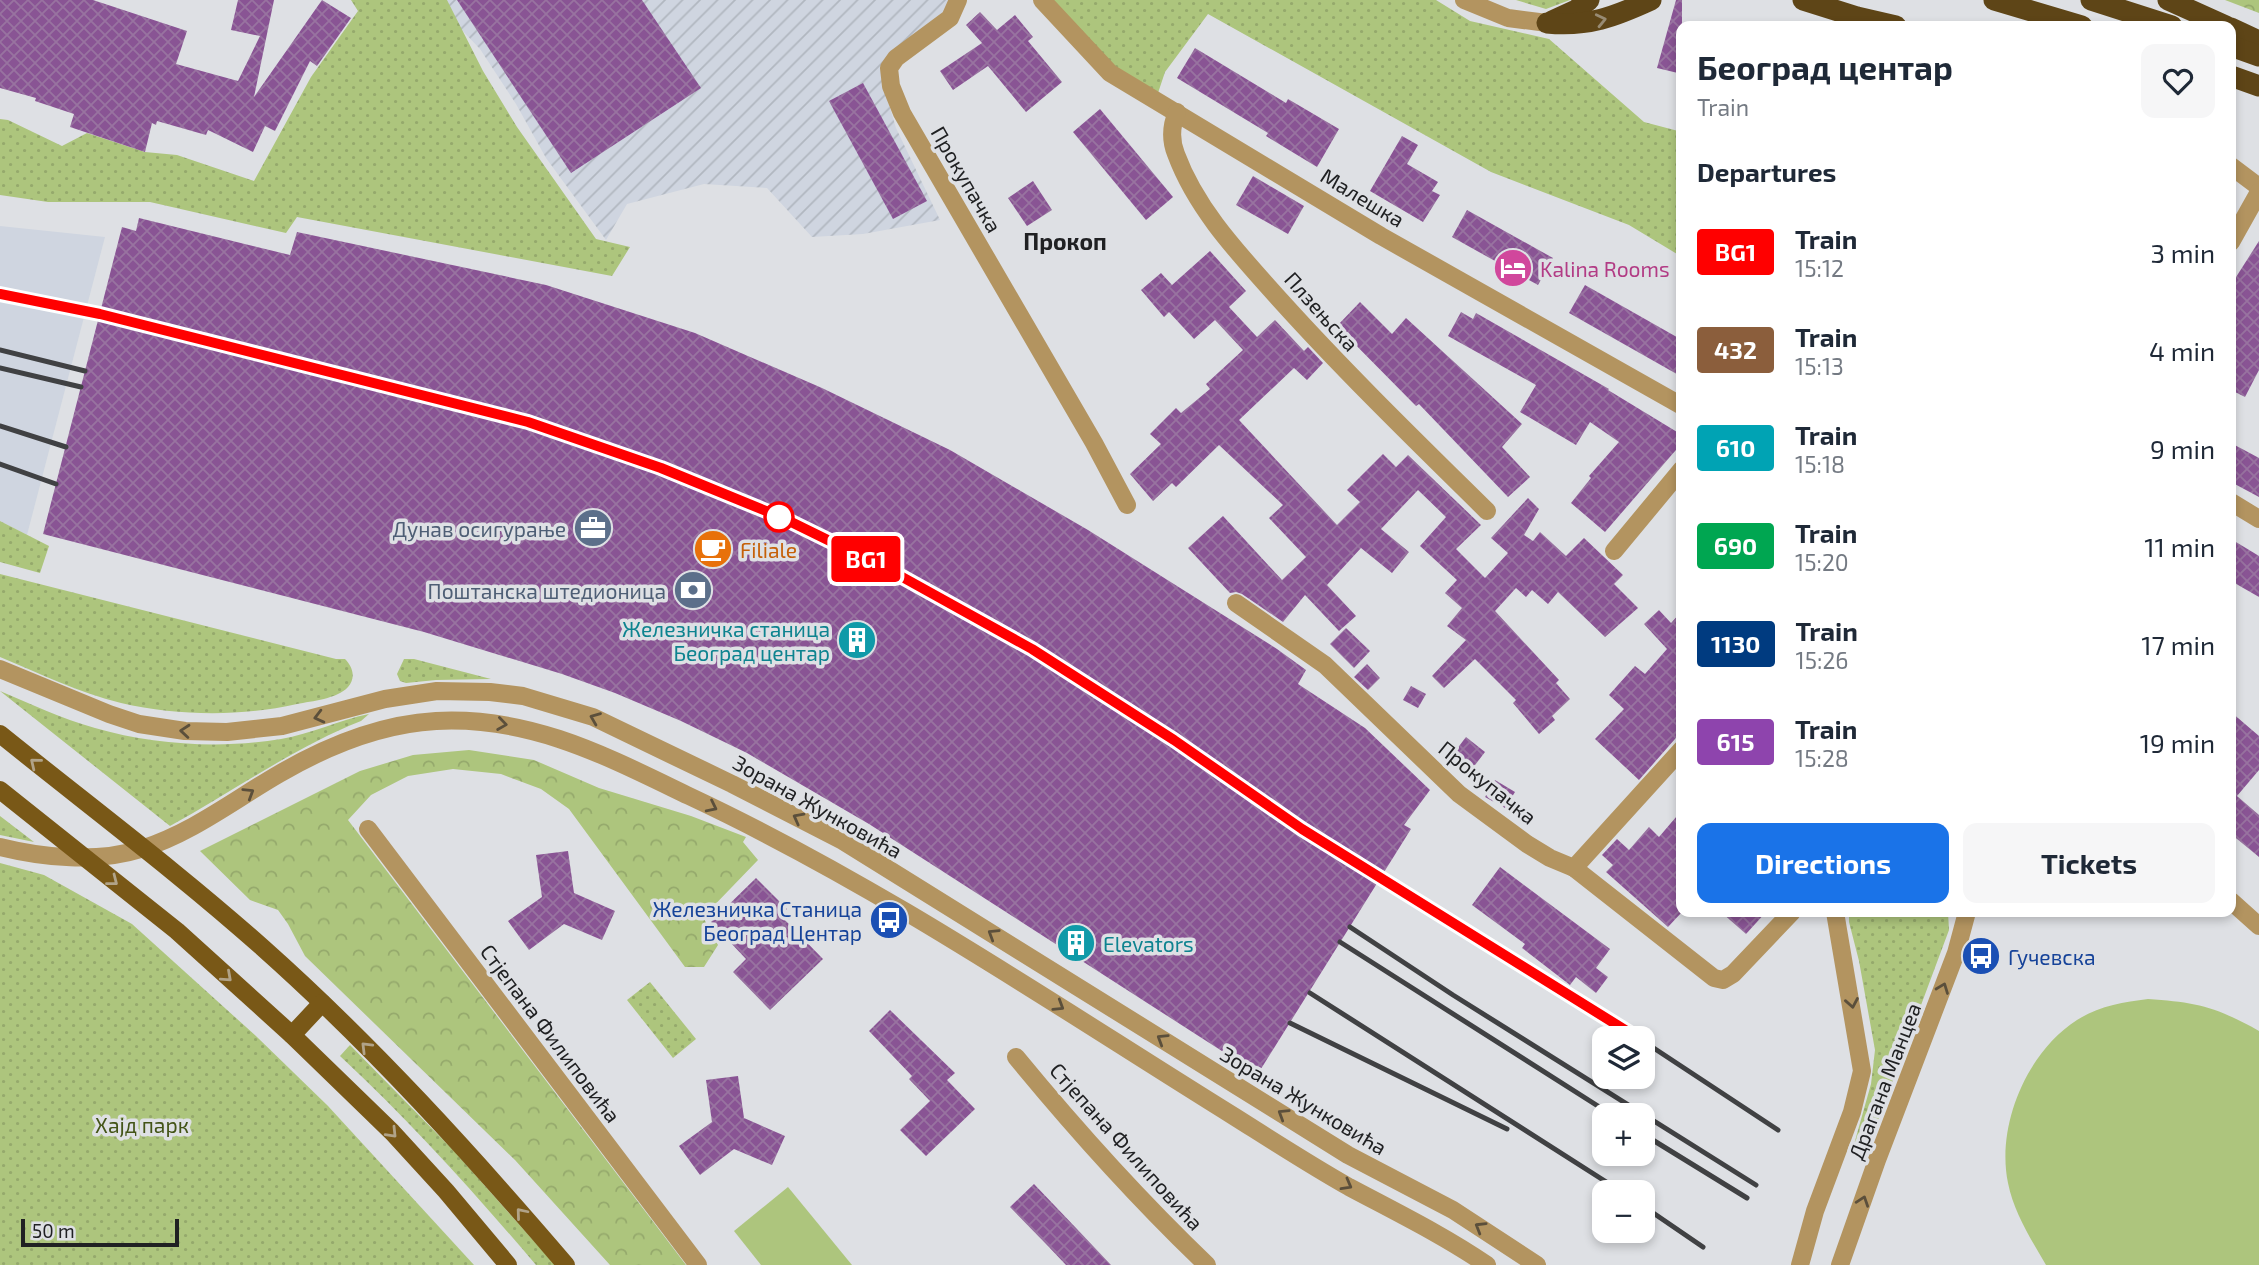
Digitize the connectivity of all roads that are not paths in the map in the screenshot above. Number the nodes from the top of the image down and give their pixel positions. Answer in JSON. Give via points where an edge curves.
{"nodes":[{"id":1,"x":958,"y":0,"type":"edge"},
{"id":2,"x":1042,"y":0,"type":"edge"},
{"id":3,"x":1464,"y":0,"type":"edge"},
{"id":4,"x":1588,"y":0,"type":"edge"},
{"id":5,"x":1651,"y":0,"type":"edge"},
{"id":6,"x":1803,"y":0,"type":"edge"},
{"id":7,"x":1994,"y":0,"type":"edge"},
{"id":8,"x":2091,"y":0,"type":"edge"},
{"id":9,"x":2168,"y":0,"type":"edge"},
{"id":10,"x":1874,"y":21,"type":"edge"},
{"id":11,"x":2065,"y":21,"type":"edge"},
{"id":12,"x":2156,"y":21,"type":"edge"},
{"id":13,"x":2215,"y":21,"type":"edge"},
{"id":14,"x":1547,"y":23,"type":"junction"},
{"id":15,"x":2236,"y":31,"type":"edge"},
{"id":16,"x":2259,"y":41,"type":"edge"},
{"id":17,"x":2236,"y":48,"type":"edge"},
{"id":18,"x":2259,"y":56,"type":"edge"},
{"id":19,"x":2236,"y":78,"type":"edge"},
{"id":20,"x":2259,"y":86,"type":"edge"},
{"id":21,"x":2236,"y":91,"type":"edge"},
{"id":22,"x":2259,"y":94,"type":"edge"},
{"id":23,"x":1178,"y":112,"type":"junction"},
{"id":24,"x":2236,"y":170,"type":"edge"},
{"id":25,"x":2259,"y":189,"type":"edge"},
{"id":26,"x":2236,"y":233,"type":"edge"},
{"id":27,"x":1676,"y":403,"type":"edge"},
{"id":28,"x":1676,"y":476,"type":"edge"},
{"id":29,"x":1127,"y":505,"type":"dead end"},
{"id":30,"x":2236,"y":505,"type":"edge"},
{"id":31,"x":1487,"y":511,"type":"dead end"},
{"id":32,"x":2259,"y":519,"type":"edge"},
{"id":33,"x":1614,"y":551,"type":"dead end"},
{"id":34,"x":1237,"y":603,"type":"dead end"},
{"id":35,"x":0,"y":669,"type":"edge"},
{"id":36,"x":0,"y":734,"type":"edge"},
{"id":37,"x":1676,"y":756,"type":"edge"},
{"id":38,"x":0,"y":790,"type":"edge"},
{"id":39,"x":368,"y":829,"type":"dead end"},
{"id":40,"x":0,"y":847,"type":"edge"},
{"id":41,"x":1574,"y":868,"type":"junction"},
{"id":42,"x":2236,"y":905,"type":"edge"},
{"id":43,"x":1788,"y":917,"type":"edge"},
{"id":44,"x":1836,"y":917,"type":"edge"},
{"id":45,"x":1966,"y":917,"type":"edge"},
{"id":46,"x":2259,"y":926,"type":"edge"},
{"id":47,"x":322,"y":1003,"type":"junction"},
{"id":48,"x":292,"y":1034,"type":"junction"},
{"id":49,"x":1016,"y":1057,"type":"dead end"},
{"id":50,"x":508,"y":1265,"type":"edge"},
{"id":51,"x":566,"y":1265,"type":"edge"},
{"id":52,"x":698,"y":1265,"type":"edge"},
{"id":53,"x":1207,"y":1265,"type":"edge"},
{"id":54,"x":1487,"y":1265,"type":"edge"},
{"id":55,"x":1537,"y":1265,"type":"edge"},
{"id":56,"x":1800,"y":1265,"type":"edge"},
{"id":57,"x":1840,"y":1265,"type":"edge"}],
"edges":[{"from":1,"to":29,"type":"street","name":"Прокупачка","via":[[950,18],[895,58],[888,68],[891,86],[902,113]]},
{"from":2,"to":23,"type":"street","name":"Малешка","via":[[1111,73]]},
{"from":3,"to":14,"type":"street","via":[[1508,18]]},
{"from":4,"to":14,"type":"highway"},
{"from":14,"to":5,"type":"highway","one_way":true,"via":[[1603,20]]},
{"from":6,"to":10,"type":"highway"},
{"from":7,"to":11,"type":"highway"},
{"from":8,"to":12,"type":"highway"},
{"from":9,"to":13,"type":"highway"},
{"from":15,"to":16,"type":"highway"},
{"from":17,"to":18,"type":"highway"},
{"from":19,"to":20,"type":"highway"},
{"from":21,"to":22,"type":"highway"},
{"from":23,"to":27,"type":"street","name":"Малешка","via":[[1374,232]]},
{"from":23,"to":31,"type":"street","name":"Плзењска","via":[[1172,124],[1176,153],[1228,241],[1342,368]]},
{"from":24,"to":25,"type":"street"},
{"from":25,"to":26,"type":"street"},
{"from":28,"to":33,"type":"street"},
{"from":30,"to":32,"type":"street"},
{"from":34,"to":41,"type":"street","name":"Прокупачка","via":[[1325,665],[1460,794],[1527,844]]},
{"from":55,"to":35,"type":"street","name":"Зорана Жунковића","one_way":true,"via":[[1453,1210],[1348,1155],[842,841],[593,717],[523,696],[437,691],[385,699],[282,726],[185,731],[109,714]]},
{"from":47,"to":36,"type":"main road","one_way":true,"via":[[202,895]]},
{"from":37,"to":41,"type":"street"},
{"from":38,"to":48,"type":"main road","one_way":true,"via":[[177,931]]},
{"from":39,"to":52,"type":"street","name":"Стјепана Филиповића"},
{"from":40,"to":54,"type":"street","one_way":true,"via":[[90,857],[139,850],[191,828],[281,773],[356,738],[414,723],[500,723],[554,735],[796,849],[896,906],[1331,1177]]},
{"from":41,"to":43,"type":"street","name":"Прокупачка","via":[[1714,978],[1723,980],[1733,974]]},
{"from":42,"to":46,"type":"street"},
{"from":44,"to":56,"type":"street","name":"Драгана Манцеа","one_way":true,"via":[[1862,1071]]},
{"from":57,"to":45,"type":"street","name":"Драгана Манцеа","one_way":true},
{"from":47,"to":48,"type":"main road"},
{"from":51,"to":47,"type":"main road","one_way":true,"via":[[472,1157]]},
{"from":48,"to":50,"type":"main road","one_way":true,"via":[[392,1132]]},
{"from":49,"to":53,"type":"street","name":"Стјепана Филиповића","via":[[1080,1134]]}]}
